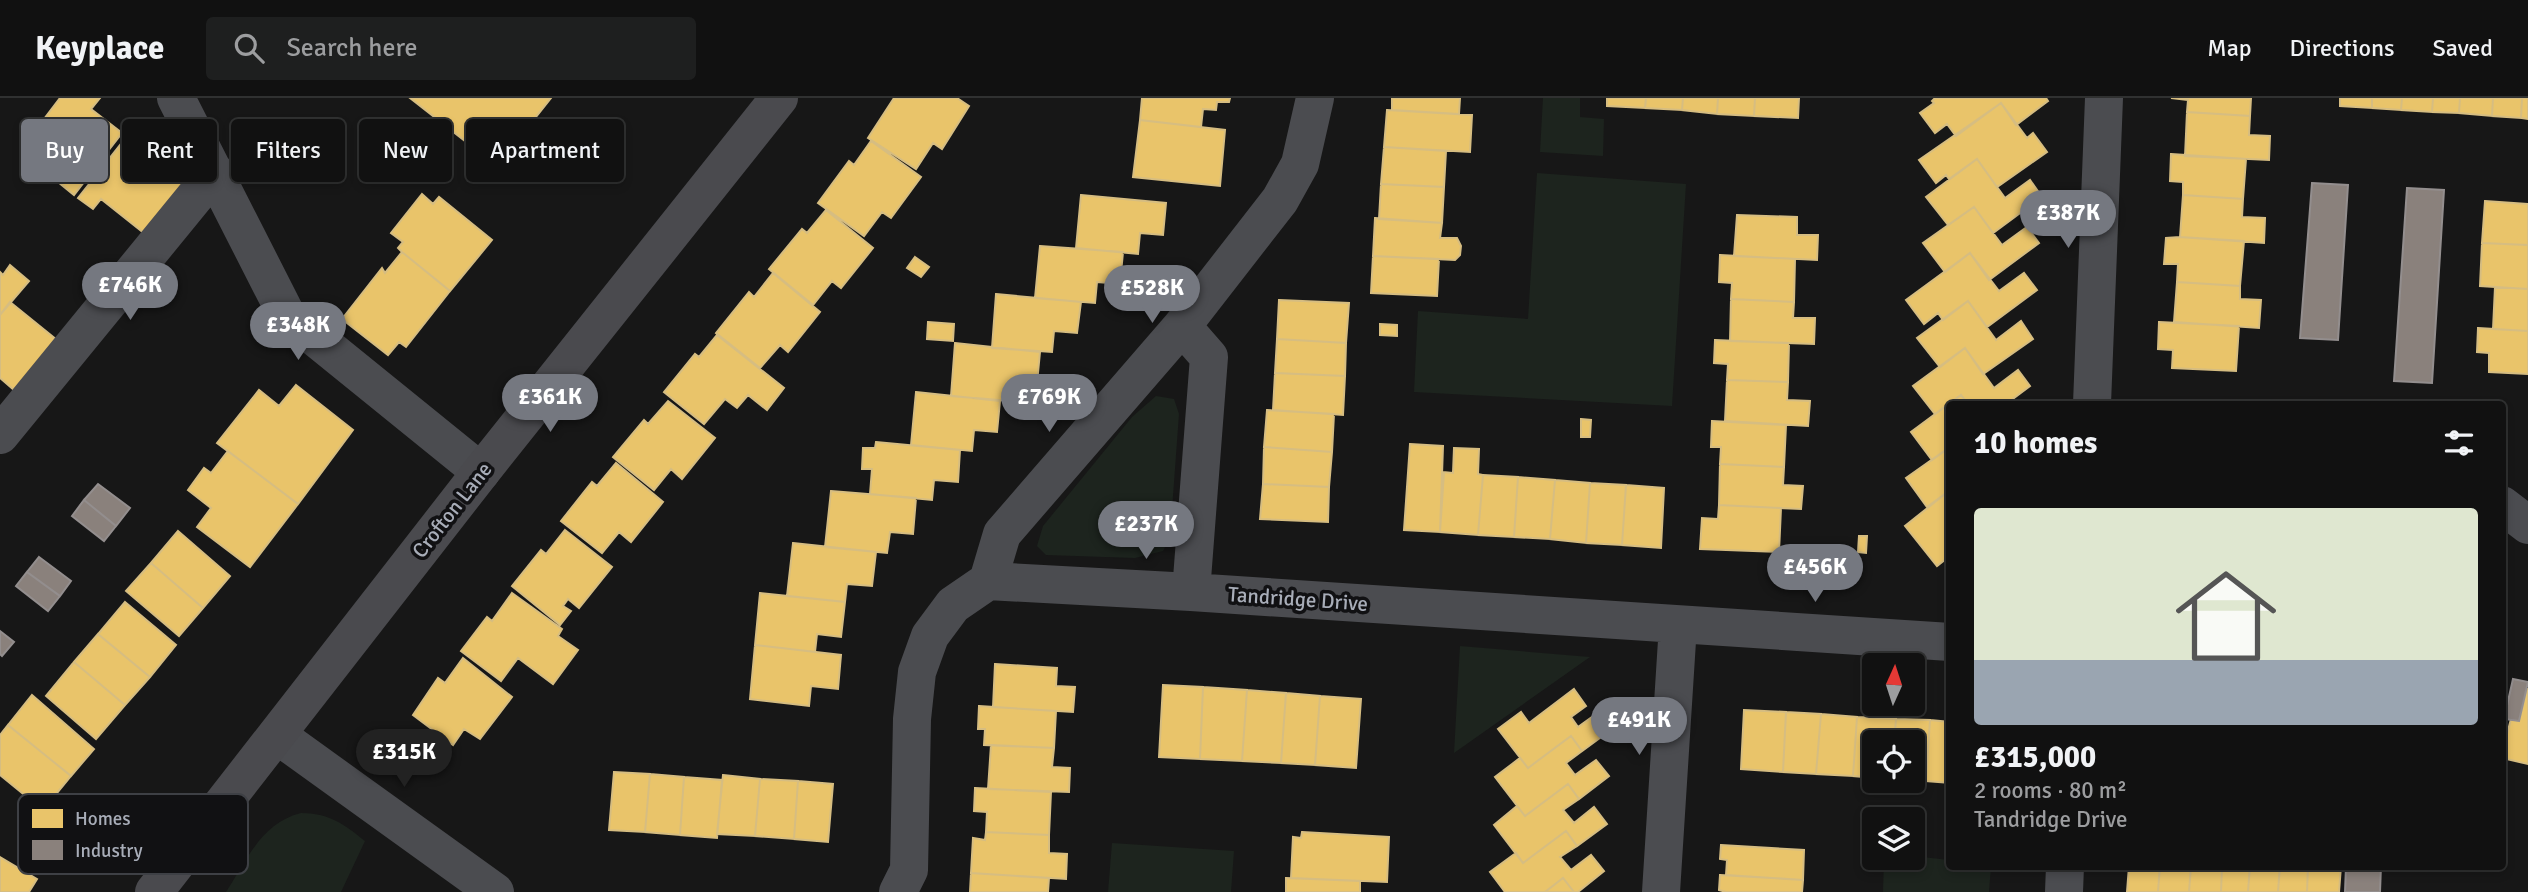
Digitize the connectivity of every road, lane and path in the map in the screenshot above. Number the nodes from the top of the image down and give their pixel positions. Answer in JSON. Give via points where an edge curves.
{"nodes":[{"id":1,"x":176,"y":98,"type":"edge"},
{"id":2,"x":779,"y":98,"type":"edge"},
{"id":3,"x":1315,"y":98,"type":"edge"},
{"id":4,"x":2104,"y":98,"type":"edge"},
{"id":5,"x":187,"y":119,"type":"edge"},
{"id":6,"x":217,"y":176,"type":"edge"},
{"id":7,"x":207,"y":182,"type":"edge"},
{"id":8,"x":1182,"y":326,"type":"junction"},
{"id":9,"x":2092,"y":401,"type":"edge"},
{"id":10,"x":0,"y":435,"type":"edge"},
{"id":11,"x":481,"y":472,"type":"junction"},
{"id":12,"x":2506,"y":508,"type":"edge"},
{"id":13,"x":2528,"y":525,"type":"edge"},
{"id":14,"x":988,"y":582,"type":"junction"},
{"id":15,"x":1191,"y":592,"type":"junction"},
{"id":16,"x":1678,"y":625,"type":"junction"},
{"id":17,"x":1946,"y":642,"type":"edge"},
{"id":18,"x":277,"y":735,"type":"junction"},
{"id":19,"x":230,"y":794,"type":"edge"},
{"id":20,"x":2065,"y":870,"type":"edge"},
{"id":21,"x":167,"y":874,"type":"edge"},
{"id":22,"x":153,"y":892,"type":"edge"},
{"id":23,"x":495,"y":892,"type":"edge"},
{"id":24,"x":898,"y":892,"type":"edge"},
{"id":25,"x":1661,"y":892,"type":"edge"},
{"id":26,"x":2064,"y":892,"type":"edge"}],
"edges":[{"from":1,"to":5,"type":"street"},
{"from":2,"to":11,"type":"street","name":"Crofton Lane"},
{"from":3,"to":8,"type":"street","via":[[1300,164],[1280,200]]},
{"from":4,"to":9,"type":"street"},
{"from":6,"to":11,"type":"street","via":[[286,314]]},
{"from":7,"to":10,"type":"street"},
{"from":8,"to":14,"type":"street","via":[[1002,534]]},
{"from":8,"to":15,"type":"street","via":[[1209,357]]},
{"from":11,"to":18,"type":"street","name":"Crofton Lane"},
{"from":12,"to":13,"type":"street"},
{"from":14,"to":15,"type":"street","name":"Tandridge Drive"},
{"from":14,"to":24,"type":"street","via":[[953,605],[930,636],[917,672],[909,870]]},
{"from":15,"to":16,"type":"street","name":"Tandridge Drive"},
{"from":16,"to":17,"type":"street","name":"Tandridge Drive"},
{"from":16,"to":25,"type":"street"},
{"from":18,"to":19,"type":"street","name":"Crofton Lane"},
{"from":18,"to":23,"type":"street"},
{"from":20,"to":26,"type":"street"},
{"from":21,"to":22,"type":"street","name":"Crofton Lane"}]}
